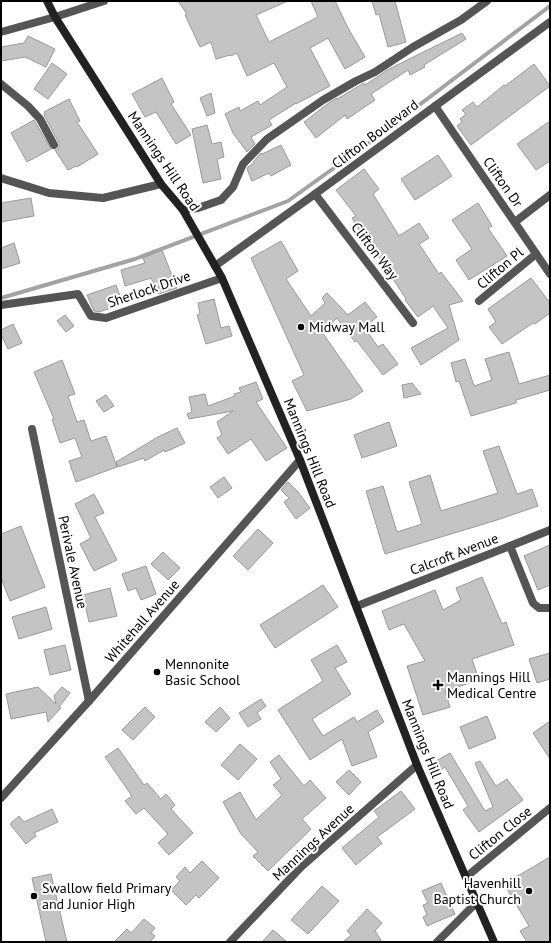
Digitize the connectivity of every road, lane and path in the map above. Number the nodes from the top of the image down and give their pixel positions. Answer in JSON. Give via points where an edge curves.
{"nodes":[{"id":1,"x":47,"y":1,"type":"edge"},
{"id":2,"x":104,"y":1,"type":"edge"},
{"id":3,"x":487,"y":1,"type":"edge"},
{"id":4,"x":55,"y":17,"type":"junction"},
{"id":5,"x":550,"y":22,"type":"edge"},
{"id":6,"x":1,"y":32,"type":"edge"},
{"id":7,"x":1,"y":84,"type":"edge"},
{"id":8,"x":434,"y":106,"type":"junction"},
{"id":9,"x":54,"y":144,"type":"dead end"},
{"id":10,"x":1,"y":178,"type":"edge"},
{"id":11,"x":162,"y":184,"type":"junction"},
{"id":12,"x":315,"y":194,"type":"junction"},
{"id":13,"x":550,"y":196,"type":"edge"},
{"id":14,"x":183,"y":210,"type":"junction"},
{"id":15,"x":514,"y":222,"type":"junction"},
{"id":16,"x":536,"y":254,"type":"junction"},
{"id":17,"x":215,"y":266,"type":"junction"},
{"id":18,"x":550,"y":274,"type":"edge"},
{"id":19,"x":222,"y":278,"type":"junction"},
{"id":20,"x":479,"y":301,"type":"dead end"},
{"id":21,"x":1,"y":305,"type":"edge"},
{"id":22,"x":414,"y":323,"type":"dead end"},
{"id":23,"x":32,"y":429,"type":"dead end"},
{"id":24,"x":300,"y":460,"type":"junction"},
{"id":25,"x":550,"y":530,"type":"edge"},
{"id":26,"x":510,"y":546,"type":"junction"},
{"id":27,"x":356,"y":606,"type":"junction"},
{"id":28,"x":550,"y":608,"type":"edge"},
{"id":29,"x":89,"y":701,"type":"junction"},
{"id":30,"x":417,"y":764,"type":"junction"},
{"id":31,"x":1,"y":798,"type":"edge"},
{"id":32,"x":550,"y":808,"type":"edge"},
{"id":33,"x":466,"y":877,"type":"junction"},
{"id":34,"x":476,"y":903,"type":"junction"},
{"id":35,"x":230,"y":942,"type":"edge"},
{"id":36,"x":437,"y":942,"type":"edge"},
{"id":37,"x":494,"y":942,"type":"edge"}],
"edges":[{"from":1,"to":4,"type":"main road","name":"Mannings Hill Road"},
{"from":2,"to":4,"type":"street"},
{"from":3,"to":14,"type":"street","via":[[461,20],[324,100],[267,139],[243,164],[233,187],[221,200]]},
{"from":4,"to":6,"type":"street"},
{"from":4,"to":11,"type":"main road","name":"Mannings Hill Road"},
{"from":5,"to":8,"type":"street","name":"Clifton Boulevard"},
{"from":7,"to":9,"type":"street","via":[[40,119]]},
{"from":8,"to":12,"type":"street","name":"Clifton Boulevard"},
{"from":8,"to":15,"type":"street","name":"Clifton Dr"},
{"from":10,"to":11,"type":"street","via":[[49,193],[103,198]]},
{"from":11,"to":14,"type":"main road","name":"Mannings Hill Road"},
{"from":12,"to":17,"type":"street","name":"Clifton Boulevard"},
{"from":12,"to":22,"type":"street","name":"Clifton Way"},
{"from":13,"to":15,"type":"street"},
{"from":14,"to":17,"type":"main road","name":"Mannings Hill Road"},
{"from":15,"to":16,"type":"street","name":"Clifton Dr"},
{"from":16,"to":18,"type":"street","name":"Clifton Dr"},
{"from":16,"to":20,"type":"street","name":"Clifton Pl"},
{"from":17,"to":19,"type":"main road","name":"Mannings Hill Road"},
{"from":19,"to":21,"type":"street","name":"Sherlock Drive","via":[[106,318],[91,316],[78,294]]},
{"from":19,"to":24,"type":"main road","name":"Mannings Hill Road"},
{"from":23,"to":29,"type":"street","name":"Perivale Avenue"},
{"from":24,"to":27,"type":"main road","name":"Mannings Hill Road"},
{"from":24,"to":29,"type":"street","name":"Whitehall Avenue"},
{"from":25,"to":26,"type":"street"},
{"from":26,"to":27,"type":"street","name":"Calcroft Avenue"},
{"from":26,"to":28,"type":"street","name":"Calcroft Avenue","via":[[533,603],[539,608]]},
{"from":27,"to":30,"type":"main road","name":"Mannings Hill Road"},
{"from":29,"to":31,"type":"street","name":"Whitehall Avenue"},
{"from":30,"to":33,"type":"main road","name":"Mannings Hill Road"},
{"from":30,"to":35,"type":"street","name":"Mannings Avenue","via":[[301,867]]},
{"from":32,"to":33,"type":"street","name":"Clifton Close"},
{"from":33,"to":34,"type":"main road","name":"Mannings Hill Road"},
{"from":34,"to":36,"type":"street"},
{"from":34,"to":37,"type":"main road","name":"Mannings Hill Road"}]}
